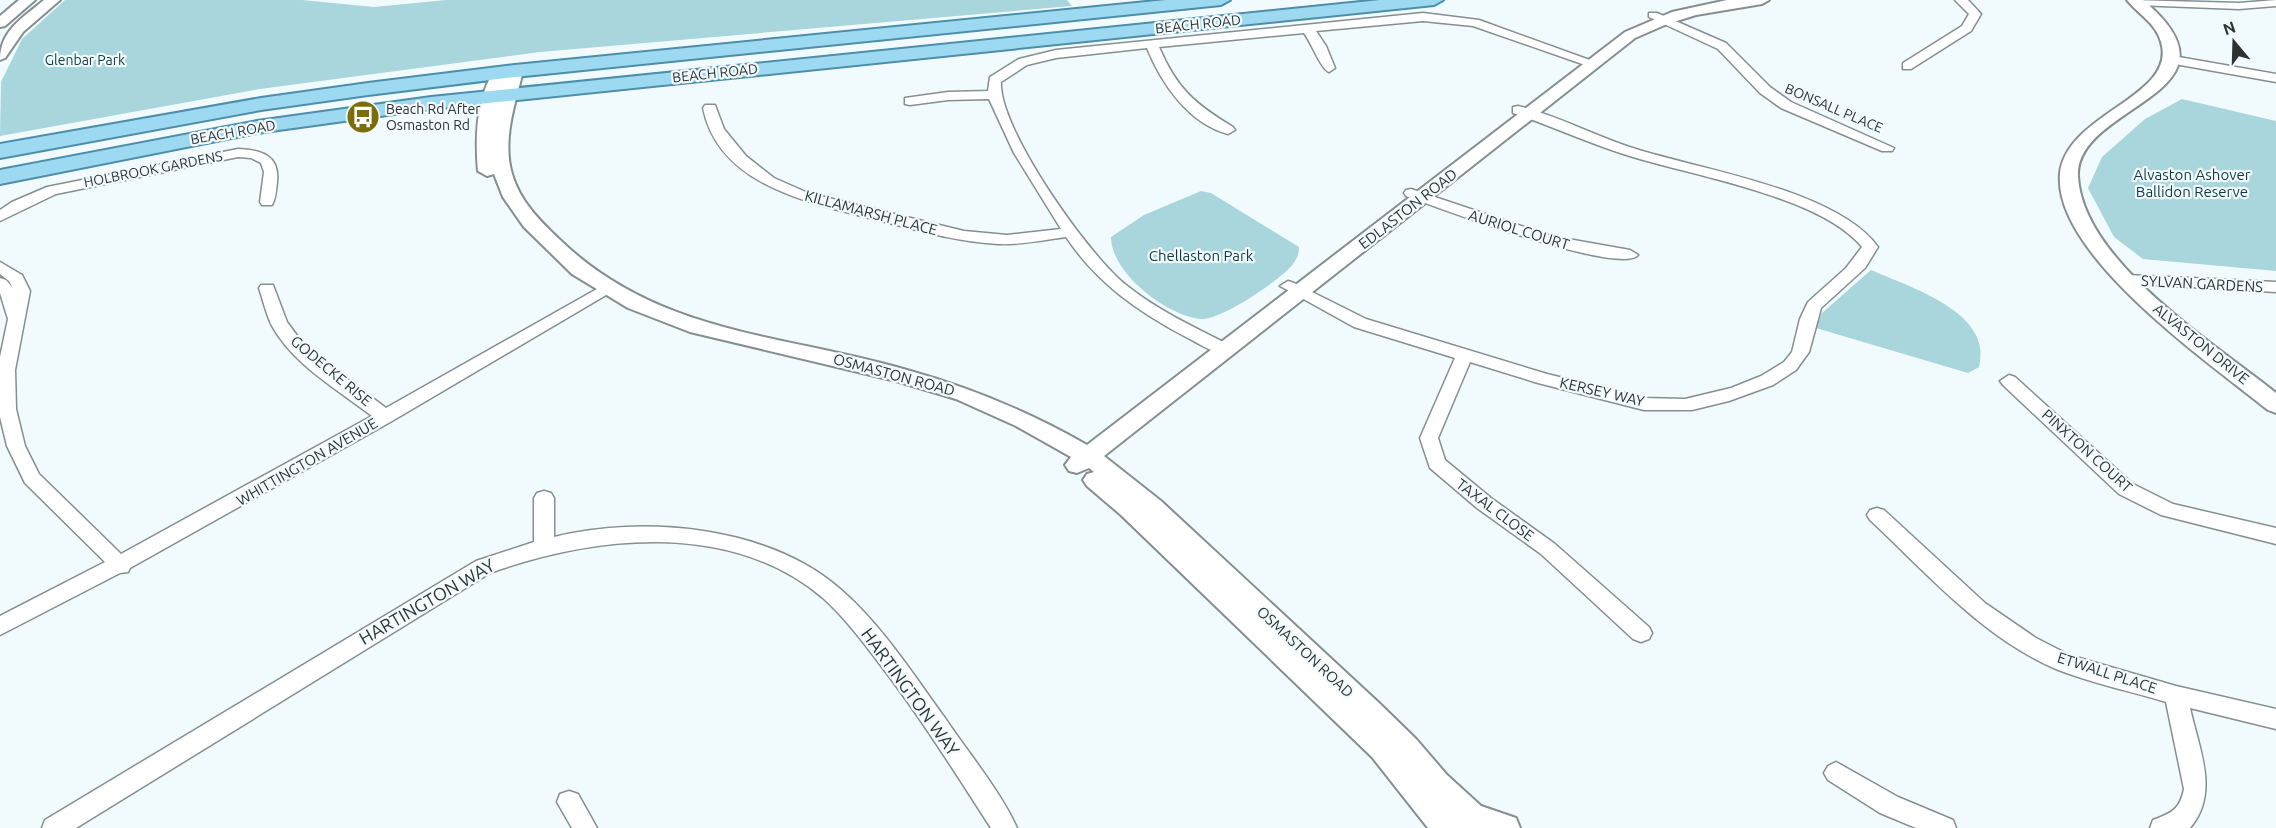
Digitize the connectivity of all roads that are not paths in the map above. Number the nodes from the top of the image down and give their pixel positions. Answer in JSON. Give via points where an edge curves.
{"nodes":[{"id":1,"x":28,"y":0,"type":"edge"},
{"id":2,"x":53,"y":0,"type":"edge"},
{"id":3,"x":1221,"y":0,"type":"edge"},
{"id":4,"x":1434,"y":0,"type":"edge"},
{"id":5,"x":1716,"y":0,"type":"edge"},
{"id":6,"x":1762,"y":0,"type":"edge"},
{"id":7,"x":1961,"y":0,"type":"edge"},
{"id":8,"x":2139,"y":1,"type":"edge"},
{"id":9,"x":2276,"y":3,"type":"edge"},
{"id":10,"x":1658,"y":17,"type":"junction"},
{"id":11,"x":0,"y":23,"type":"edge"},
{"id":12,"x":1308,"y":29,"type":"junction"},
{"id":13,"x":1152,"y":45,"type":"junction"},
{"id":14,"x":0,"y":55,"type":"edge"},
{"id":15,"x":2180,"y":61,"type":"junction"},
{"id":16,"x":1587,"y":62,"type":"junction"},
{"id":17,"x":1907,"y":66,"type":"dead end"},
{"id":18,"x":1329,"y":68,"type":"dead end"},
{"id":19,"x":508,"y":71,"type":"junction"},
{"id":20,"x":2276,"y":78,"type":"edge"},
{"id":21,"x":500,"y":95,"type":"junction"},
{"id":22,"x":994,"y":95,"type":"junction"},
{"id":23,"x":910,"y":101,"type":"dead end"},
{"id":24,"x":710,"y":108,"type":"dead end"},
{"id":25,"x":1523,"y":112,"type":"junction"},
{"id":26,"x":1228,"y":130,"type":"dead end"},
{"id":27,"x":1887,"y":148,"type":"dead end"},
{"id":28,"x":0,"y":152,"type":"edge"},
{"id":29,"x":0,"y":177,"type":"edge"},
{"id":30,"x":1417,"y":195,"type":"junction"},
{"id":31,"x":267,"y":202,"type":"dead end"},
{"id":32,"x":0,"y":218,"type":"edge"},
{"id":33,"x":1071,"y":232,"type":"junction"},
{"id":34,"x":1630,"y":255,"type":"dead end"},
{"id":35,"x":0,"y":267,"type":"edge"},
{"id":36,"x":2134,"y":280,"type":"junction"},
{"id":37,"x":0,"y":283,"type":"edge"},
{"id":38,"x":2276,"y":287,"type":"edge"},
{"id":39,"x":267,"y":288,"type":"dead end"},
{"id":40,"x":1294,"y":289,"type":"junction"},
{"id":41,"x":603,"y":292,"type":"junction"},
{"id":42,"x":15,"y":321,"type":"junction"},
{"id":43,"x":1217,"y":346,"type":"junction"},
{"id":44,"x":1464,"y":356,"type":"junction"},
{"id":45,"x":2009,"y":381,"type":"dead end"},
{"id":46,"x":2276,"y":392,"type":"edge"},
{"id":47,"x":2276,"y":405,"type":"edge"},
{"id":48,"x":386,"y":417,"type":"junction"},
{"id":49,"x":1076,"y":458,"type":"junction"},
{"id":50,"x":544,"y":498,"type":"dead end"},
{"id":51,"x":1876,"y":515,"type":"dead end"},
{"id":52,"x":2276,"y":536,"type":"edge"},
{"id":53,"x":544,"y":547,"type":"junction"},
{"id":54,"x":121,"y":566,"type":"junction"},
{"id":55,"x":0,"y":626,"type":"edge"},
{"id":56,"x":1641,"y":633,"type":"dead end"},
{"id":57,"x":2176,"y":695,"type":"junction"},
{"id":58,"x":2276,"y":719,"type":"edge"},
{"id":59,"x":1836,"y":772,"type":"dead end"},
{"id":60,"x":569,"y":802,"type":"dead end"},
{"id":61,"x":1460,"y":825,"type":"edge"},
{"id":62,"x":54,"y":828,"type":"edge"},
{"id":63,"x":585,"y":828,"type":"edge"},
{"id":64,"x":1005,"y":828,"type":"edge"},
{"id":65,"x":1505,"y":828,"type":"edge"},
{"id":66,"x":1944,"y":828,"type":"edge"},
{"id":67,"x":2162,"y":828,"type":"edge"}],
"edges":[{"from":1,"to":11,"type":"street"},
{"from":2,"to":14,"type":"street","via":[[18,28]]},
{"from":3,"to":19,"type":"main road","name":"BEACH ROAD"},
{"from":4,"to":21,"type":"main road","name":"BEACH ROAD"},
{"from":5,"to":10,"type":"street","name":"EDLASTON ROAD"},
{"from":6,"to":10,"type":"street","name":"EDLASTON ROAD"},
{"from":7,"to":17,"type":"street","via":[[1975,14],[1967,28]]},
{"from":8,"to":9,"type":"street","via":[[2239,6]]},
{"from":8,"to":15,"type":"street","via":[[2163,29]]},
{"from":10,"to":16,"type":"street","name":"EDLASTON ROAD","via":[[1623,29]]},
{"from":10,"to":27,"type":"street","name":"BONSALL PLACE","via":[[1722,46],[1785,105]]},
{"from":12,"to":13,"type":"street"},
{"from":12,"to":16,"type":"street","via":[[1442,17],[1475,23]]},
{"from":12,"to":18,"type":"street"},
{"from":13,"to":22,"type":"street","via":[[1056,54],[1023,62],[995,80]]},
{"from":13,"to":26,"type":"street","via":[[1177,95]]},
{"from":15,"to":20,"type":"street"},
{"from":15,"to":36,"type":"street","name":"ALVASTON DRIVE","via":[[2160,83],[2086,136],[2071,162],[2070,189],[2080,221]]},
{"from":16,"to":25,"type":"street","name":"EDLASTON ROAD"},
{"from":19,"to":21,"type":"street","name":"OSMASTON ROAD"},
{"from":19,"to":28,"type":"main road","name":"BEACH ROAD","via":[[261,104]]},
{"from":21,"to":29,"type":"main road","name":"BEACH ROAD","via":[[256,127]]},
{"from":21,"to":41,"type":"street","name":"OSMASTON ROAD","via":[[485,153],[493,191],[534,249]]},
{"from":22,"to":23,"type":"street"},
{"from":22,"to":33,"type":"street","via":[[1023,154]]},
{"from":24,"to":33,"type":"street","name":"KILLAMARSH PLACE","via":[[719,132],[751,168],[800,195],[970,236],[1025,238]]},
{"from":25,"to":30,"type":"street","name":"EDLASTON ROAD"},
{"from":25,"to":44,"type":"street","name":"KERSEY WAY","via":[[1625,150],[1793,201],[1853,227],[1867,238],[1870,247],[1856,268],[1813,307],[1796,361],[1769,379],[1699,403],[1644,404]]},
{"from":30,"to":34,"type":"street","name":"AURIOL COURT","via":[[1533,237],[1575,248]]},
{"from":30,"to":40,"type":"street","name":"EDLASTON ROAD"},
{"from":31,"to":32,"type":"street","name":"HOLBROOK GARDENS","via":[[272,171],[269,161],[263,155],[238,153],[62,188],[35,196]]},
{"from":33,"to":43,"type":"street","via":[[1097,268],[1121,289]]},
{"from":35,"to":42,"type":"street","via":[[16,278],[22,291]]},
{"from":36,"to":38,"type":"street","name":"SYLVAN GARDENS"},
{"from":36,"to":46,"type":"street","name":"ALVASTON DRIVE"},
{"from":36,"to":47,"type":"street","name":"ALVASTON DRIVE","via":[[2174,325]]},
{"from":37,"to":42,"type":"street","via":[[9,294]]},
{"from":39,"to":48,"type":"street","name":"GODECKE RISE","via":[[284,331],[316,362]]},
{"from":40,"to":43,"type":"street","name":"EDLASTON ROAD"},
{"from":40,"to":44,"type":"street","name":"KERSEY WAY","via":[[1360,323]]},
{"from":41,"to":48,"type":"street","name":"WHITTINGTON AVENUE"},
{"from":41,"to":49,"type":"street","name":"OSMASTON ROAD","via":[[625,311],[718,344],[916,391]]},
{"from":42,"to":54,"type":"street","via":[[6,370],[7,409],[16,446],[32,478]]},
{"from":43,"to":49,"type":"street","name":"EDLASTON ROAD"},
{"from":44,"to":56,"type":"street","name":"TAXAL CLOSE","via":[[1429,438],[1437,463],[1548,549]]},
{"from":45,"to":52,"type":"street","name":"PINXTON COURT","via":[[2126,489],[2168,510]]},
{"from":48,"to":54,"type":"street","name":"WHITTINGTON AVENUE"},
{"from":49,"to":61,"type":"street","name":"OSMASTON ROAD"},
{"from":50,"to":53,"type":"street"},
{"from":51,"to":57,"type":"street","name":"ETWALL PLACE","via":[[1978,609],[2028,644],[2063,662]]},
{"from":53,"to":62,"type":"street","name":"HARTINGTON WAY","via":[[512,555],[452,584]]},
{"from":53,"to":64,"type":"street","name":"HARTINGTON WAY","via":[[667,532],[746,549],[822,587],[854,615],[908,682]]},
{"from":54,"to":55,"type":"street","name":"WHITTINGTON AVENUE"},
{"from":57,"to":58,"type":"street","name":"ETWALL PLACE"},
{"from":57,"to":67,"type":"street","via":[[2196,789],[2192,808],[2182,820]]},
{"from":59,"to":66,"type":"street","via":[[1889,804]]},
{"from":60,"to":63,"type":"street"},
{"from":61,"to":65,"type":"street","via":[[1490,821]]}]}
